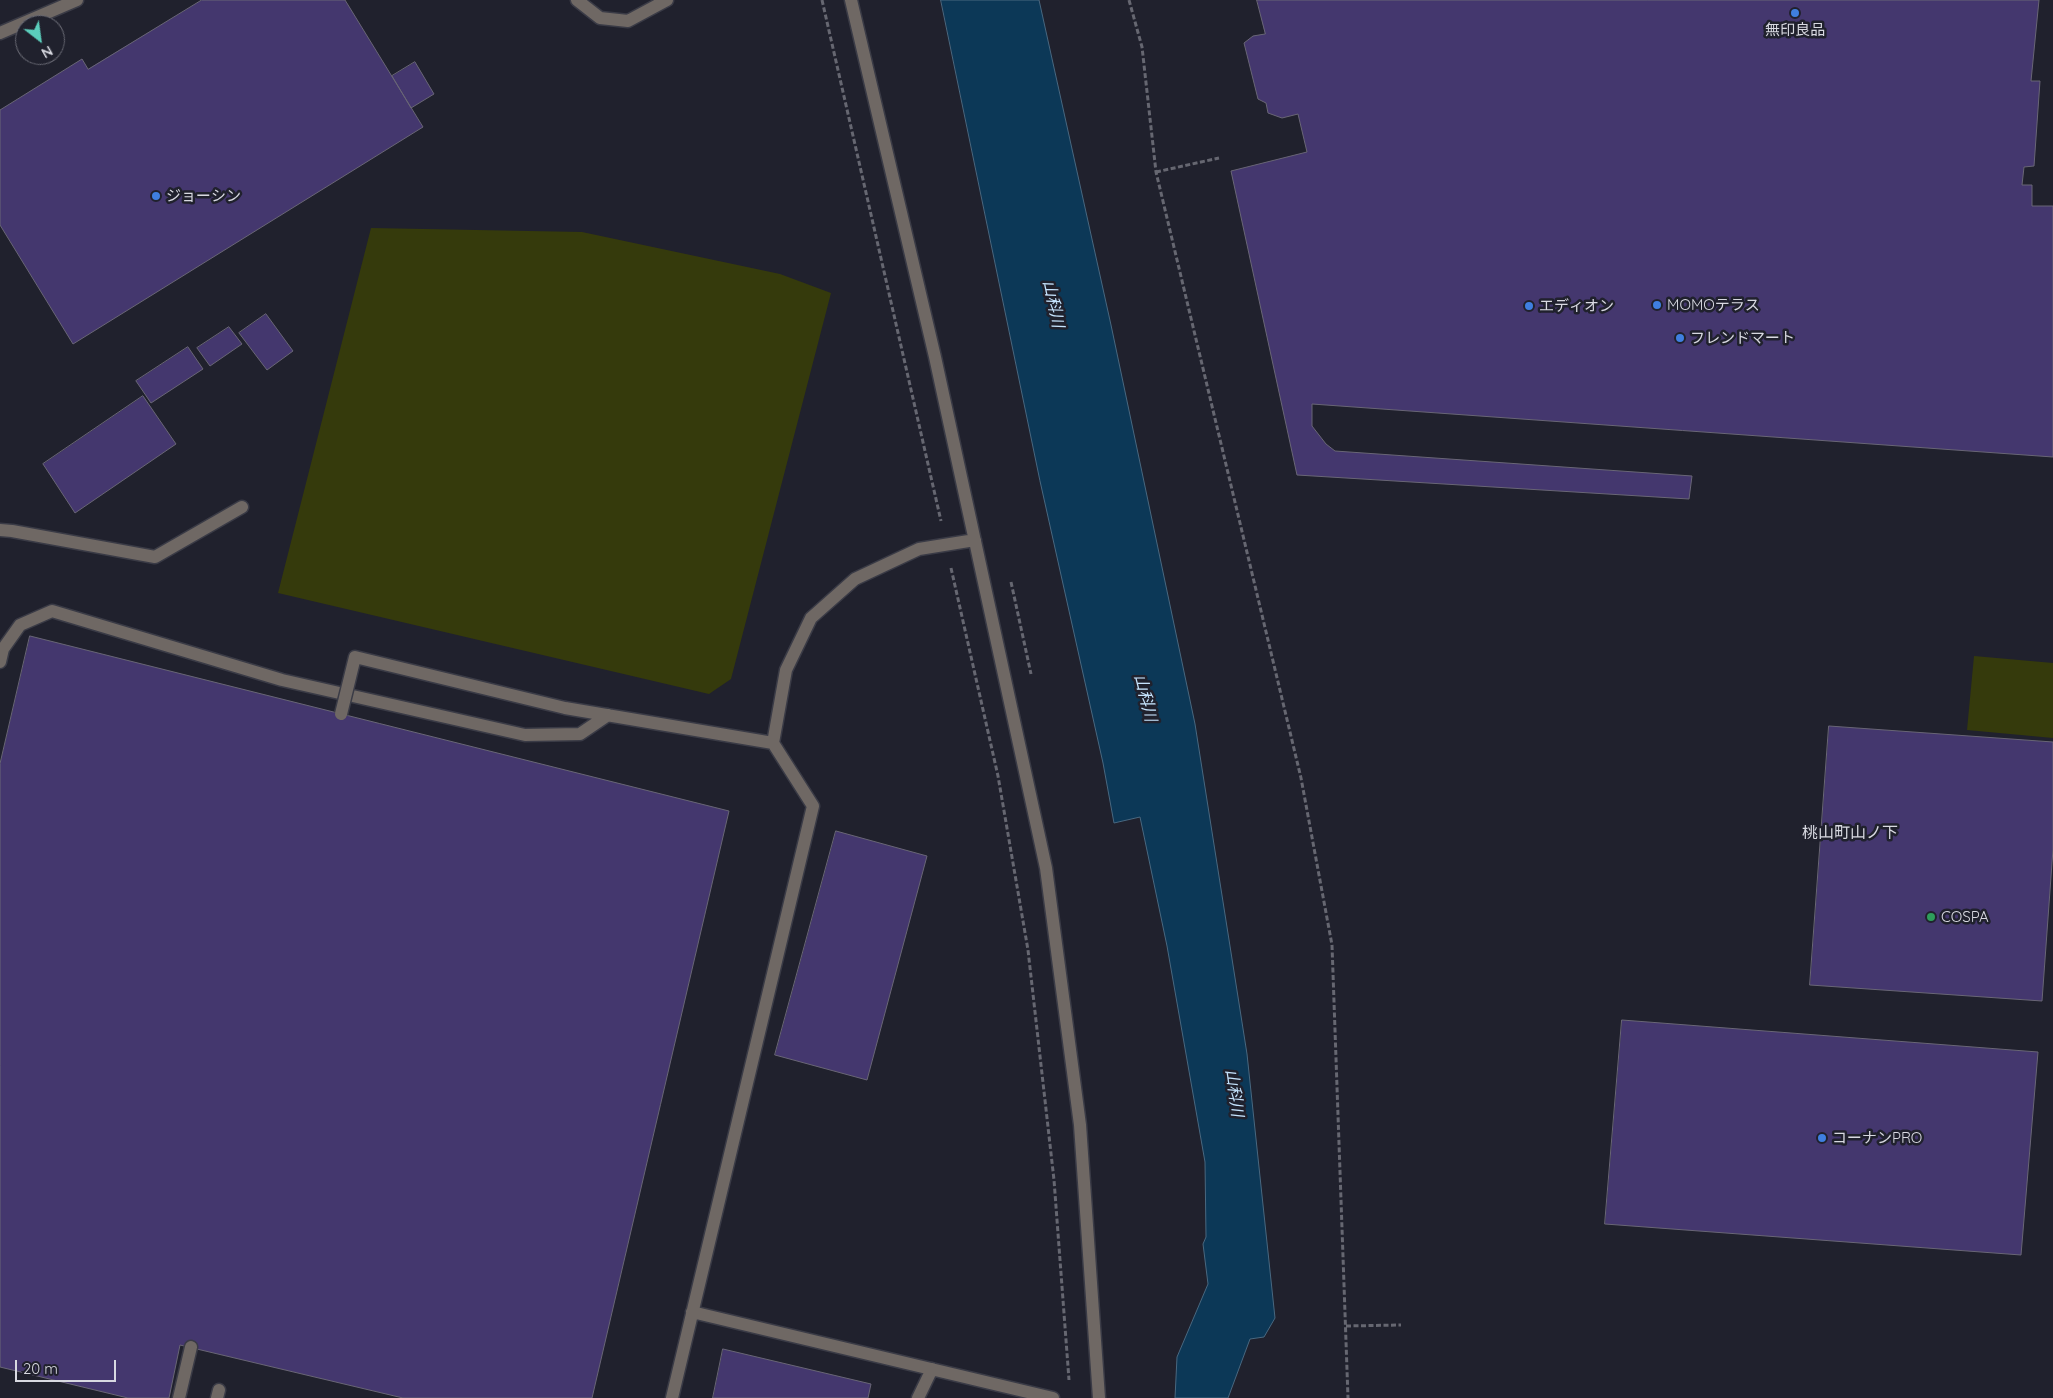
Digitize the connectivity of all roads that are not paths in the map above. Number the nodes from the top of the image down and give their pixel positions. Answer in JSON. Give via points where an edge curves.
{"nodes":[{"id":1,"x":77,"y":0,"type":"edge"},
{"id":2,"x":578,"y":0,"type":"edge"},
{"id":3,"x":667,"y":0,"type":"edge"},
{"id":4,"x":851,"y":0,"type":"edge"},
{"id":5,"x":0,"y":33,"type":"edge"},
{"id":6,"x":242,"y":507,"type":"dead end"},
{"id":7,"x":0,"y":530,"type":"edge"},
{"id":8,"x":975,"y":540,"type":"junction"},
{"id":9,"x":0,"y":662,"type":"edge"},
{"id":10,"x":341,"y":714,"type":"dead end"},
{"id":11,"x":608,"y":714,"type":"junction"},
{"id":12,"x":773,"y":742,"type":"junction"},
{"id":13,"x":692,"y":1312,"type":"junction"},
{"id":14,"x":191,"y":1347,"type":"dead end"},
{"id":15,"x":932,"y":1369,"type":"junction"},
{"id":16,"x":179,"y":1398,"type":"edge"},
{"id":17,"x":672,"y":1398,"type":"edge"},
{"id":18,"x":918,"y":1398,"type":"edge"},
{"id":19,"x":1053,"y":1398,"type":"edge"},
{"id":20,"x":1099,"y":1398,"type":"edge"}],
"edges":[{"from":1,"to":5,"type":"street"},
{"from":2,"to":3,"type":"street","via":[[600,18],[628,20]]},
{"from":4,"to":8,"type":"street"},
{"from":6,"to":7,"type":"street","via":[[155,557]]},
{"from":8,"to":12,"type":"street","via":[[919,549],[855,579],[811,618],[786,670]]},
{"from":8,"to":20,"type":"street","via":[[1046,868],[1080,1125]]},
{"from":9,"to":11,"type":"street","via":[[3,649],[20,625],[52,611],[282,680],[525,735],[580,734]]},
{"from":10,"to":11,"type":"street","bridge":true,"via":[[355,657],[566,708]]},
{"from":11,"to":12,"type":"street"},
{"from":12,"to":13,"type":"street","via":[[813,806]]},
{"from":13,"to":15,"type":"street"},
{"from":13,"to":17,"type":"street"},
{"from":14,"to":16,"type":"street"},
{"from":15,"to":18,"type":"street"},
{"from":15,"to":19,"type":"street"}]}
